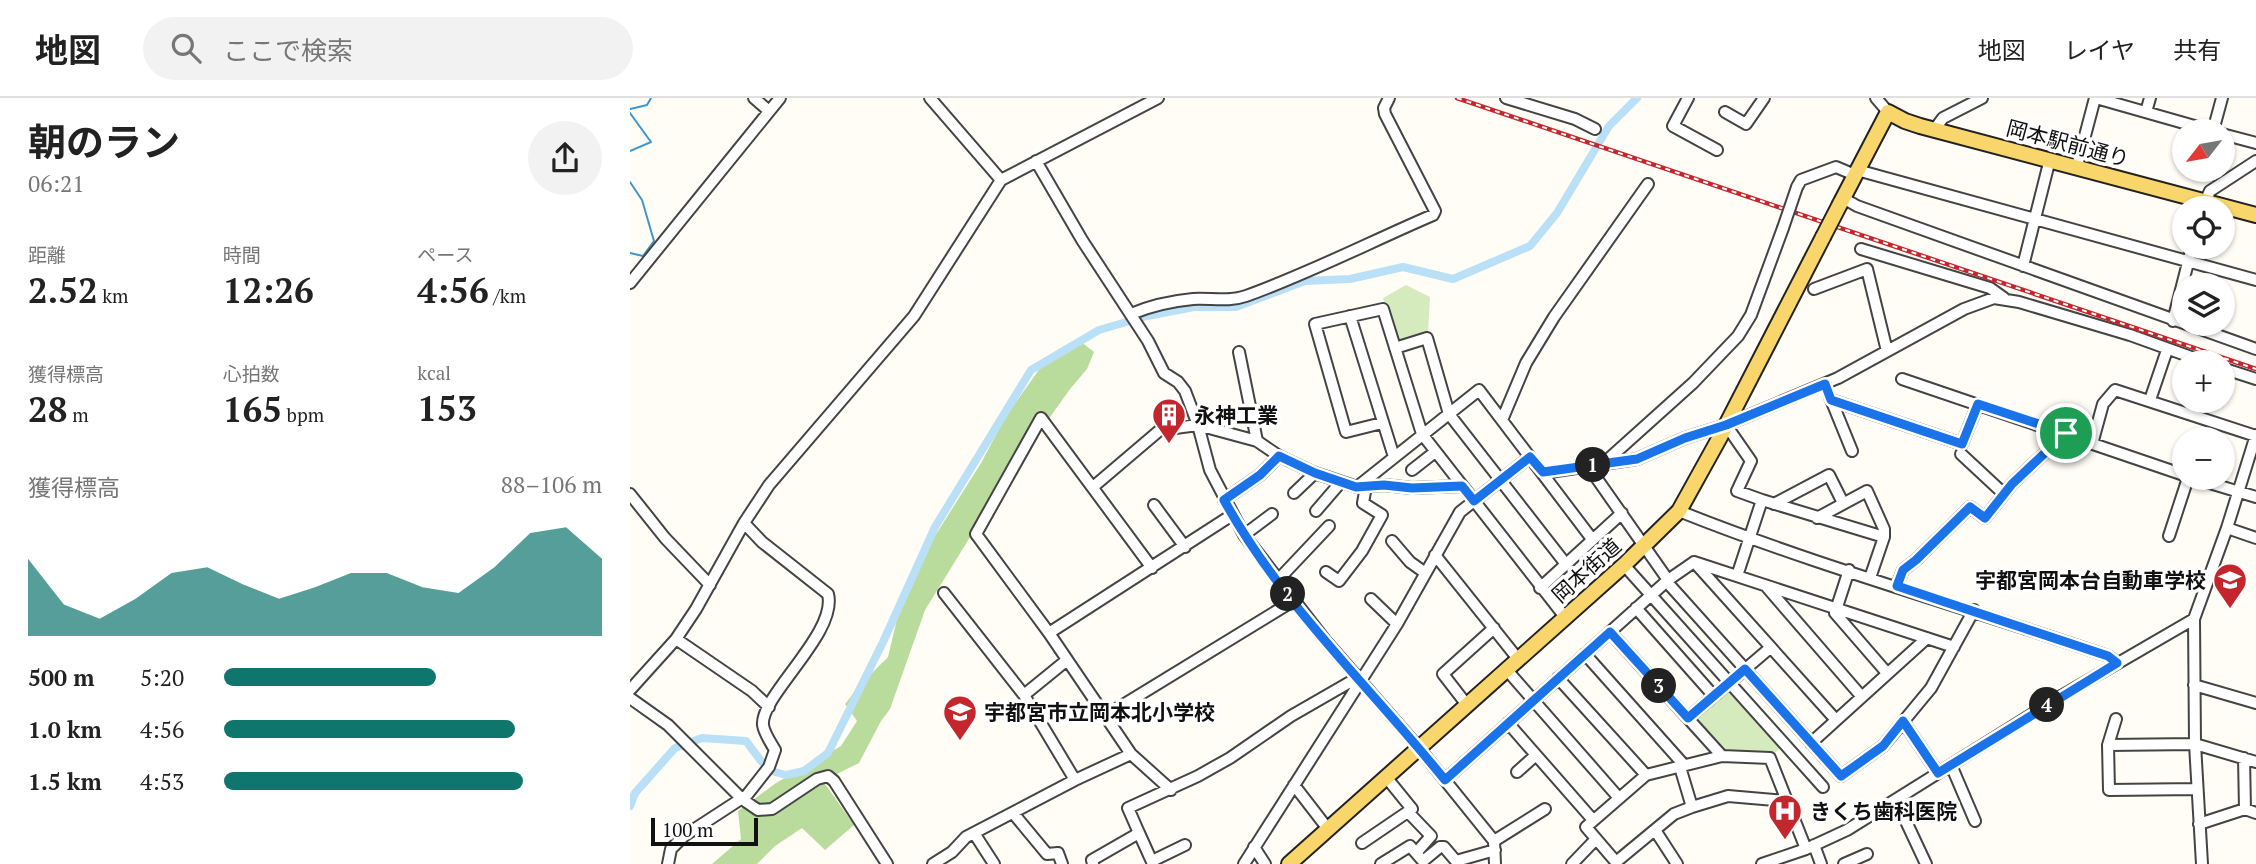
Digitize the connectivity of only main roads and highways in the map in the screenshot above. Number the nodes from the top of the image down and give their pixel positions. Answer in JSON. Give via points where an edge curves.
{"nodes":[{"id":1,"x":2176,"y":196,"type":"edge"},
{"id":2,"x":1842,"y":201,"type":"joint"},
{"id":3,"x":2235,"y":211,"type":"edge"},
{"id":4,"x":2256,"y":215,"type":"edge"},
{"id":5,"x":1289,"y":864,"type":"edge"}],
"edges":[{"from":1,"to":2,"type":"main road","name":"岡本駅前通り","via":[[1934,130],[1888,112]]},
{"from":2,"to":5,"type":"main road","name":"岡本街道","bridge":true,"via":[[1678,511],[1624,565]]},
{"from":3,"to":4,"type":"main road","name":"岡本駅前通り"}]}
